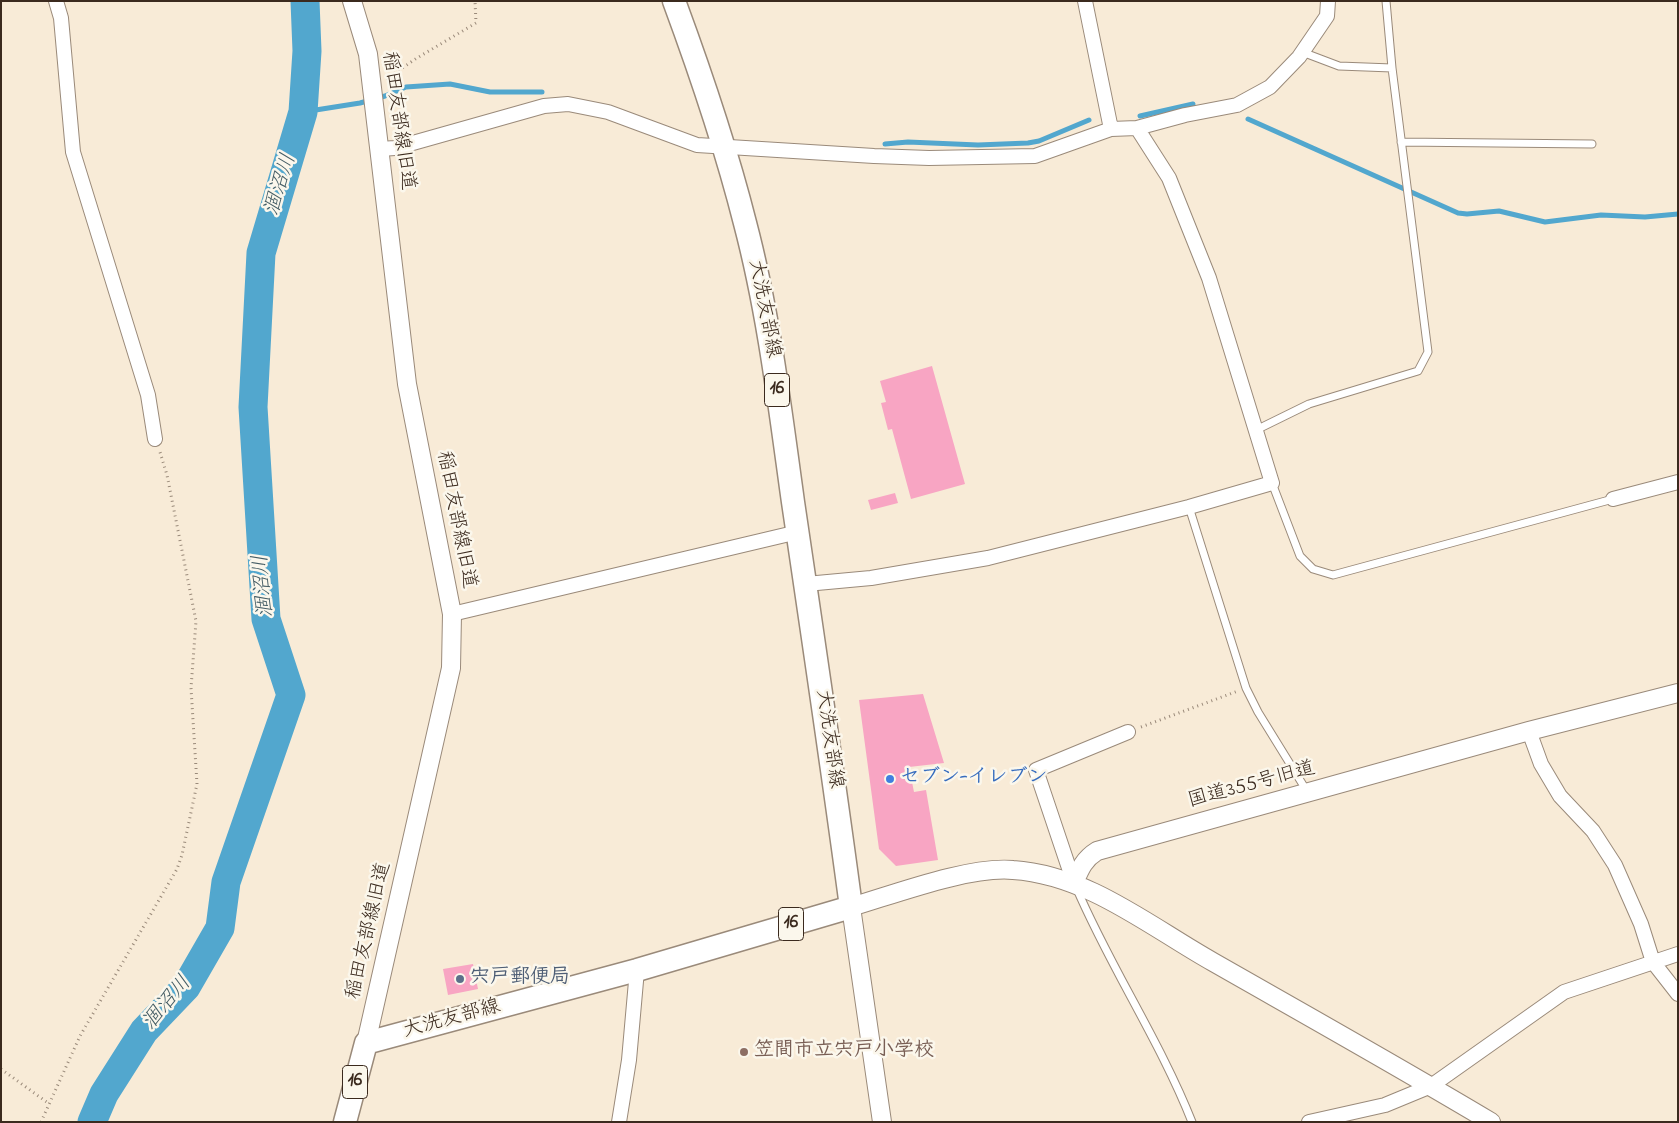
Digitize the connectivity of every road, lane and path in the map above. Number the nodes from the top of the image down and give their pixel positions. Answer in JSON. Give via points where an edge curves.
{"nodes":[{"id":1,"x":56,"y":1,"type":"edge"},
{"id":2,"x":352,"y":1,"type":"edge"},
{"id":3,"x":475,"y":1,"type":"edge"},
{"id":4,"x":674,"y":1,"type":"edge"},
{"id":5,"x":1085,"y":1,"type":"edge"},
{"id":6,"x":1328,"y":1,"type":"edge"},
{"id":7,"x":1386,"y":1,"type":"edge"},
{"id":8,"x":1302,"y":52,"type":"junction"},
{"id":9,"x":1392,"y":68,"type":"junction"},
{"id":10,"x":372,"y":90,"type":"junction"},
{"id":11,"x":1138,"y":128,"type":"junction"},
{"id":12,"x":1111,"y":129,"type":"junction"},
{"id":13,"x":1401,"y":142,"type":"junction"},
{"id":14,"x":1592,"y":144,"type":"dead end"},
{"id":15,"x":724,"y":148,"type":"junction"},
{"id":16,"x":380,"y":149,"type":"junction"},
{"id":17,"x":1256,"y":430,"type":"junction"},
{"id":18,"x":155,"y":439,"type":"joint"},
{"id":19,"x":1678,"y":482,"type":"edge"},
{"id":20,"x":1272,"y":483,"type":"junction"},
{"id":21,"x":1613,"y":499,"type":"joint"},
{"id":22,"x":1189,"y":507,"type":"junction"},
{"id":23,"x":798,"y":532,"type":"junction"},
{"id":24,"x":806,"y":584,"type":"junction"},
{"id":25,"x":452,"y":614,"type":"junction"},
{"id":26,"x":1246,"y":688,"type":"junction"},
{"id":27,"x":1678,"y":693,"type":"edge"},
{"id":28,"x":1529,"y":731,"type":"junction"},
{"id":29,"x":1128,"y":732,"type":"joint"},
{"id":30,"x":1308,"y":793,"type":"junction"},
{"id":31,"x":1074,"y":882,"type":"junction"},
{"id":32,"x":852,"y":907,"type":"junction"},
{"id":33,"x":1678,"y":954,"type":"edge"},
{"id":34,"x":1653,"y":962,"type":"junction"},
{"id":35,"x":637,"y":970,"type":"junction"},
{"id":36,"x":1678,"y":994,"type":"edge"},
{"id":37,"x":366,"y":1043,"type":"junction"},
{"id":38,"x":1,"y":1069,"type":"edge"},
{"id":39,"x":1431,"y":1086,"type":"junction"},
{"id":40,"x":48,"y":1103,"type":"junction"},
{"id":41,"x":41,"y":1122,"type":"edge"},
{"id":42,"x":345,"y":1122,"type":"edge"},
{"id":43,"x":619,"y":1122,"type":"edge"},
{"id":44,"x":882,"y":1122,"type":"edge"},
{"id":45,"x":1192,"y":1122,"type":"edge"},
{"id":46,"x":1309,"y":1122,"type":"edge"},
{"id":47,"x":1492,"y":1122,"type":"edge"}],
"edges":[{"from":1,"to":18,"type":"street","via":[[61,18],[73,152],[148,395]]},
{"from":2,"to":10,"type":"street","name":"稲田友部線旧道","via":[[368,54]]},
{"from":3,"to":10,"type":"path","via":[[476,23],[416,58]]},
{"from":4,"to":15,"type":"main road","name":"大洗友部線","number":"16"},
{"from":5,"to":12,"type":"street"},
{"from":6,"to":8,"type":"street","via":[[1327,16]]},
{"from":7,"to":9,"type":"lane"},
{"from":8,"to":9,"type":"lane","via":[[1339,66]]},
{"from":8,"to":11,"type":"street","via":[[1270,87],[1237,105]]},
{"from":9,"to":13,"type":"lane"},
{"from":10,"to":16,"type":"street","name":"稲田友部線旧道"},
{"from":11,"to":12,"type":"street"},
{"from":11,"to":17,"type":"street","via":[[1169,178],[1210,278]]},
{"from":12,"to":15,"type":"street","via":[[1035,156],[929,158],[756,147]]},
{"from":13,"to":14,"type":"lane"},
{"from":13,"to":17,"type":"lane","via":[[1428,352],[1418,371],[1309,404]]},
{"from":15,"to":16,"type":"street","via":[[697,145],[608,112],[568,104],[544,106],[395,148]]},
{"from":15,"to":23,"type":"main road","name":"大洗友部線","number":"16","via":[[758,278]]},
{"from":16,"to":25,"type":"street","name":"稲田友部線旧道","via":[[407,384]]},
{"from":17,"to":20,"type":"street"},
{"from":18,"to":40,"type":"path","via":[[167,475],[196,621],[191,688],[197,784],[177,869],[84,1028]]},
{"from":19,"to":21,"type":"street"},
{"from":20,"to":21,"type":"lane","via":[[1300,556],[1313,569],[1332,575]]},
{"from":20,"to":22,"type":"street"},
{"from":22,"to":24,"type":"street","via":[[937,568]]},
{"from":22,"to":26,"type":"lane"},
{"from":23,"to":24,"type":"main road","name":"大洗友部線","number":"16"},
{"from":23,"to":25,"type":"street"},
{"from":24,"to":32,"type":"main road","name":"大洗友部線","number":"16"},
{"from":25,"to":37,"type":"street","name":"稲田友部線旧道","via":[[451,668]]},
{"from":26,"to":29,"type":"path"},
{"from":26,"to":30,"type":"lane"},
{"from":27,"to":28,"type":"street","name":"国道355号旧道"},
{"from":28,"to":30,"type":"street","name":"国道355号旧道"},
{"from":28,"to":34,"type":"street","via":[[1541,764],[1560,796],[1593,832],[1615,865],[1641,924]]},
{"from":29,"to":31,"type":"street","via":[[1036,770]]},
{"from":30,"to":31,"type":"street","name":"国道355号旧道","via":[[1097,851],[1082,864]]},
{"from":31,"to":32,"type":"street","via":[[1012,870],[990,870]]},
{"from":31,"to":39,"type":"street"},
{"from":31,"to":45,"type":"lane"},
{"from":32,"to":35,"type":"main road","name":"大洗友部線","number":"16"},
{"from":32,"to":44,"type":"street"},
{"from":33,"to":34,"type":"street"},
{"from":34,"to":36,"type":"street"},
{"from":34,"to":39,"type":"street","via":[[1564,992]]},
{"from":35,"to":37,"type":"main road","name":"大洗友部線","number":"16"},
{"from":35,"to":43,"type":"street","via":[[630,1060]]},
{"from":37,"to":42,"type":"main road","number":"16"},
{"from":38,"to":40,"type":"path"},
{"from":39,"to":46,"type":"street","via":[[1384,1105]]},
{"from":39,"to":47,"type":"street"},
{"from":40,"to":41,"type":"path"}]}
